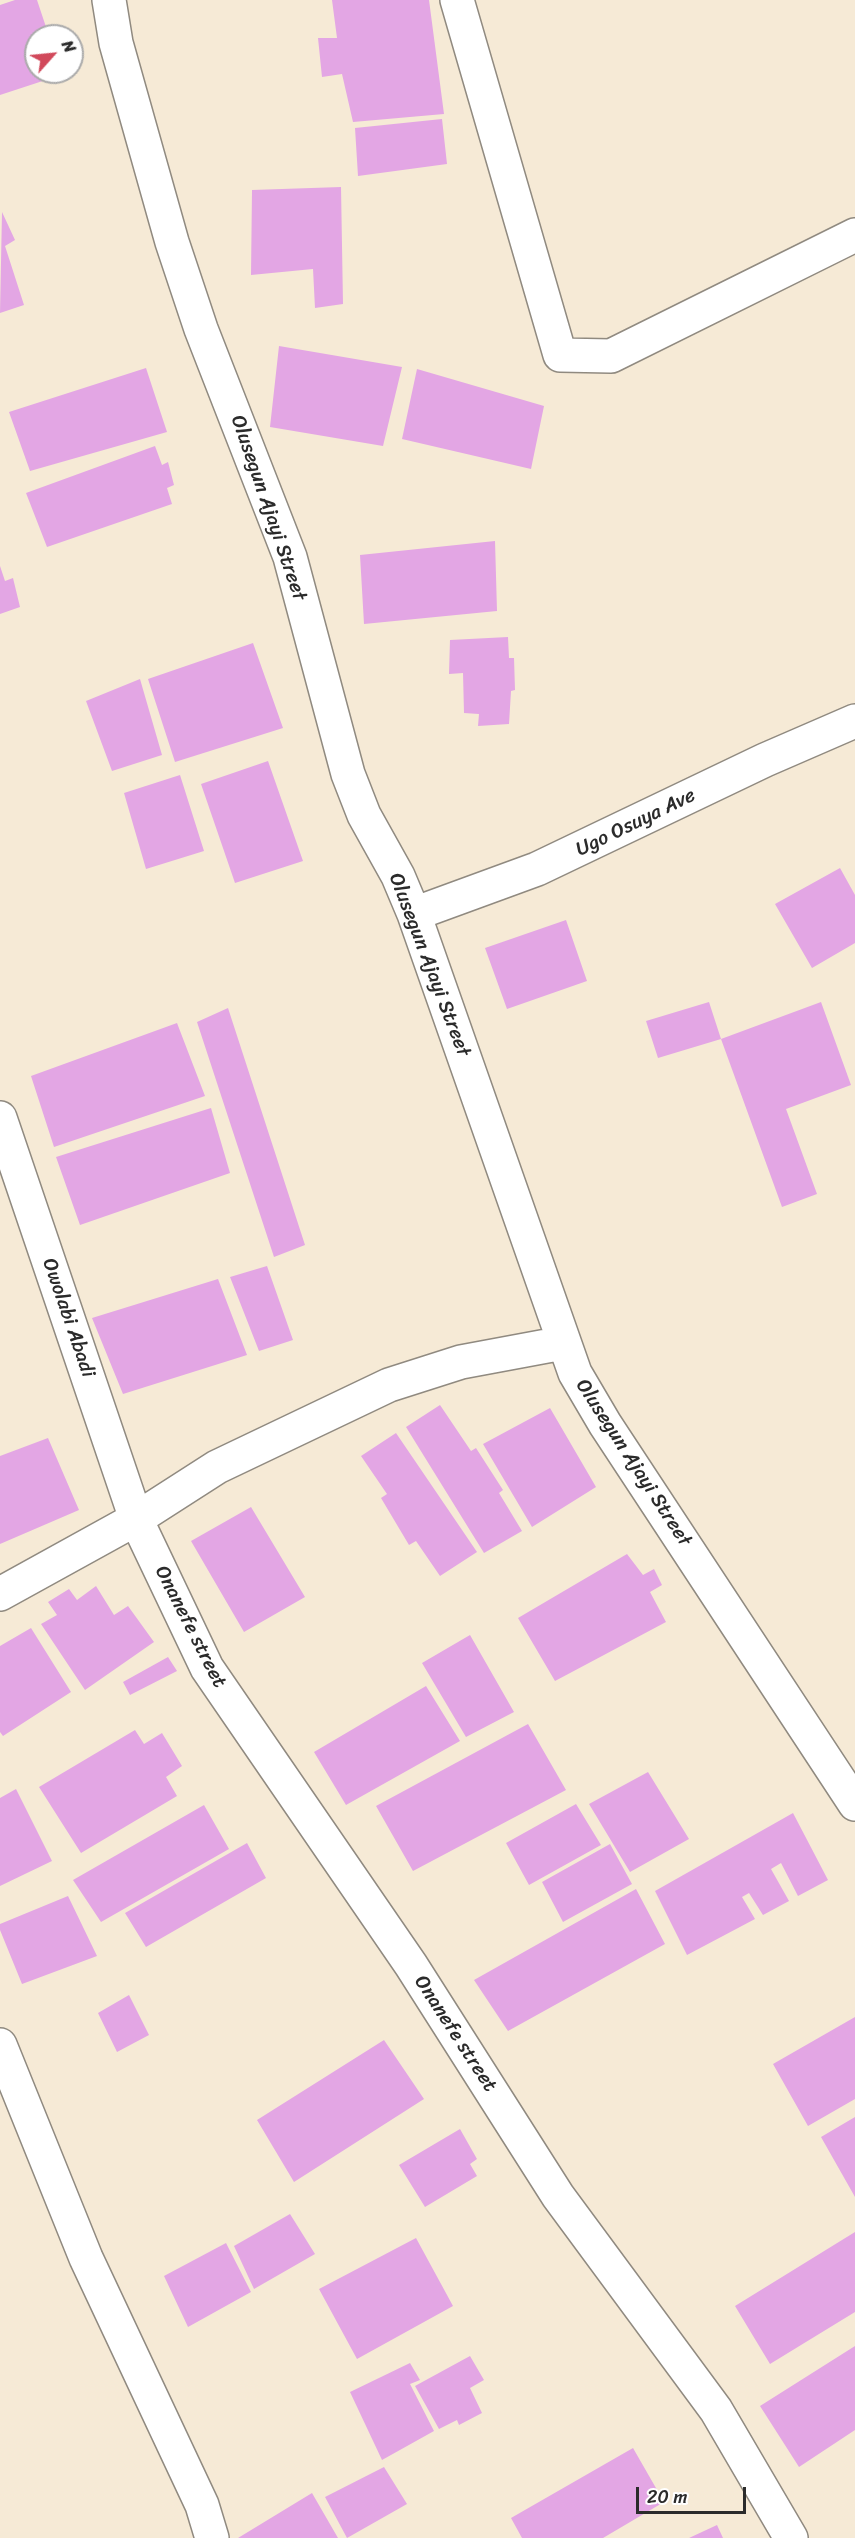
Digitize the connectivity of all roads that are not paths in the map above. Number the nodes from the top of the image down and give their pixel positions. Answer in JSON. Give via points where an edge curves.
{"nodes":[{"id":1,"x":109,"y":0,"type":"edge"},
{"id":2,"x":457,"y":0,"type":"edge"},
{"id":3,"x":855,"y":235,"type":"edge"},
{"id":4,"x":855,"y":721,"type":"edge"},
{"id":5,"x":414,"y":914,"type":"junction"},
{"id":6,"x":0,"y":1118,"type":"edge"},
{"id":7,"x":563,"y":1343,"type":"junction"},
{"id":8,"x":136,"y":1519,"type":"junction"},
{"id":9,"x":0,"y":1594,"type":"edge"},
{"id":10,"x":855,"y":1804,"type":"edge"},
{"id":11,"x":0,"y":2045,"type":"edge"},
{"id":12,"x":212,"y":2538,"type":"edge"},
{"id":13,"x":791,"y":2538,"type":"edge"}],
"edges":[{"from":1,"to":5,"type":"street","name":"Olusegun Ajayi Street","via":[[116,43],[172,242],[201,329],[290,557],[348,774],[364,815]]},
{"from":2,"to":3,"type":"street","via":[[560,356],[611,356]]},
{"from":4,"to":5,"type":"street","name":"Ugo Osuya Ave","via":[[537,869]]},
{"from":5,"to":7,"type":"street","name":"Olusegun Ajayi Street"},
{"from":6,"to":8,"type":"street","name":"Owolabi Abadi"},
{"from":7,"to":8,"type":"street","via":[[460,1362],[389,1385],[218,1467]]},
{"from":7,"to":10,"type":"street","name":"Olusegun Ajayi Street","via":[[575,1373],[605,1424]]},
{"from":8,"to":9,"type":"street"},
{"from":8,"to":13,"type":"street","name":"Onanefe street","via":[[207,1668],[411,1965],[558,2196],[716,2410]]},
{"from":11,"to":12,"type":"street","via":[[86,2258],[202,2505]]}]}
